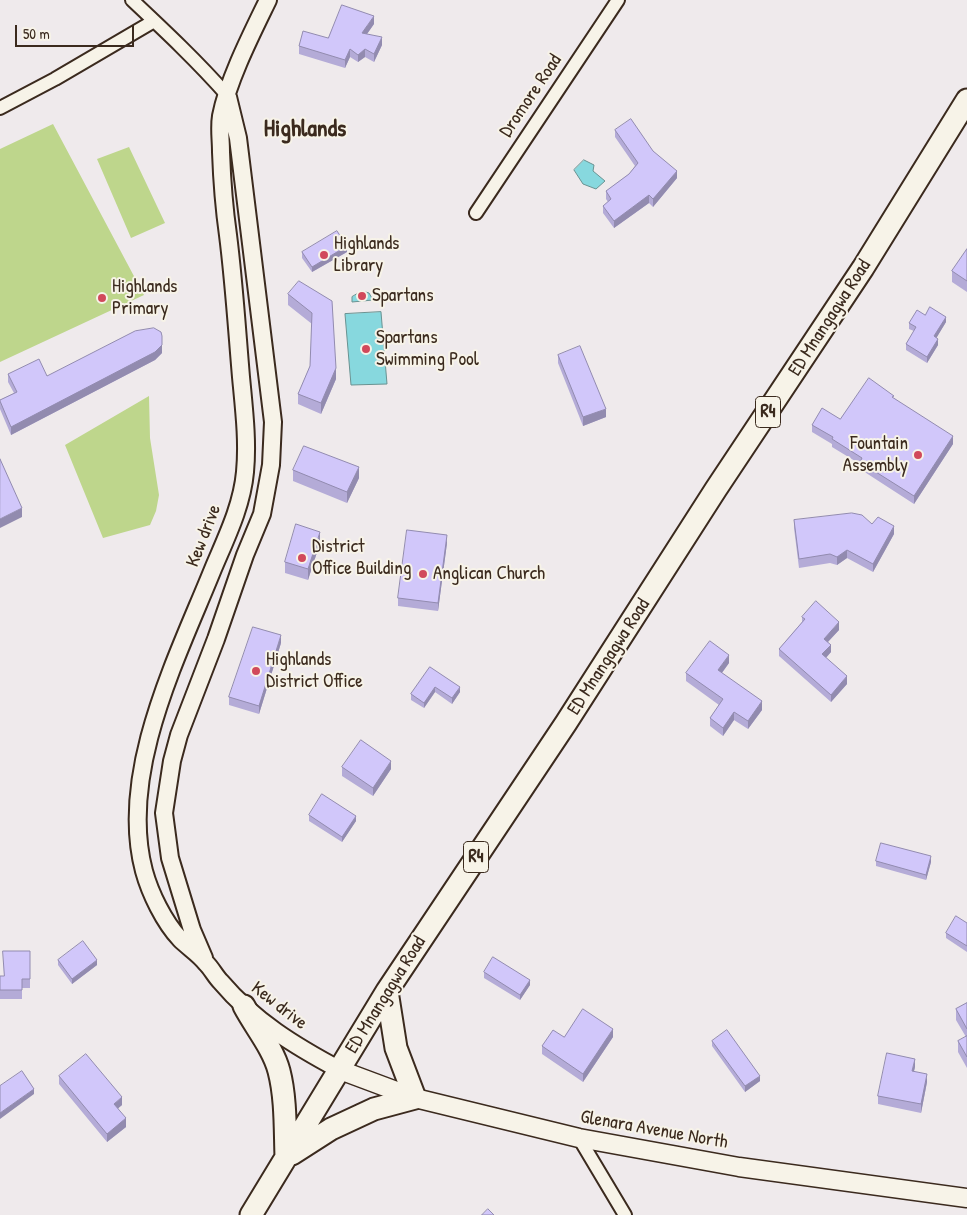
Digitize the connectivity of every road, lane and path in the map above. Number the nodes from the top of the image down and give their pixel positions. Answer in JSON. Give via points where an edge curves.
{"nodes":[{"id":1,"x":132,"y":0,"type":"edge"},
{"id":2,"x":268,"y":0,"type":"edge"},
{"id":3,"x":618,"y":0,"type":"edge"},
{"id":4,"x":154,"y":21,"type":"junction"},
{"id":5,"x":227,"y":95,"type":"junction"},
{"id":6,"x":967,"y":100,"type":"edge"},
{"id":7,"x":0,"y":108,"type":"edge"},
{"id":8,"x":476,"y":213,"type":"dead end"},
{"id":9,"x":205,"y":961,"type":"junction"},
{"id":10,"x":386,"y":991,"type":"junction"},
{"id":11,"x":244,"y":1006,"type":"junction"},
{"id":12,"x":340,"y":1070,"type":"junction"},
{"id":13,"x":415,"y":1098,"type":"junction"},
{"id":14,"x":579,"y":1138,"type":"junction"},
{"id":15,"x":286,"y":1157,"type":"junction"},
{"id":16,"x":967,"y":1198,"type":"edge"},
{"id":17,"x":251,"y":1215,"type":"edge"},
{"id":18,"x":625,"y":1215,"type":"edge"}],
"edges":[{"from":1,"to":4,"type":"street"},
{"from":2,"to":5,"type":"street","name":"Kew drive"},
{"from":3,"to":8,"type":"street","name":"Dromore Road"},
{"from":4,"to":5,"type":"street","via":[[198,62]]},
{"from":4,"to":7,"type":"street"},
{"from":5,"to":9,"type":"street","name":"Kew drive","via":[[238,138],[273,422],[271,465],[262,514],[179,735],[164,813],[170,858]]},
{"from":5,"to":9,"type":"street","name":"Kew drive","via":[[220,129],[222,189],[246,434],[245,474],[238,507],[155,717],[138,791],[137,835],[144,872],[154,900],[179,938]]},
{"from":6,"to":10,"type":"highway","name":"ED Mnangagwa Road","number":"R4","via":[[863,268],[566,723]]},
{"from":9,"to":11,"type":"street","name":"Kew drive"},
{"from":10,"to":12,"type":"highway","name":"ED Mnangagwa Road","number":"R4"},
{"from":10,"to":13,"type":"highway","via":[[396,1048]]},
{"from":11,"to":12,"type":"street","name":"Kew drive","via":[[270,1029]]},
{"from":11,"to":15,"type":"highway","via":[[279,1071]]},
{"from":12,"to":13,"type":"main road","name":"Glenara Avenue North"},
{"from":12,"to":15,"type":"highway","name":"ED Mnangagwa Road","number":"R4"},
{"from":13,"to":14,"type":"main road","name":"Glenara Avenue North"},
{"from":13,"to":15,"type":"highway","via":[[374,1109],[331,1129]]},
{"from":14,"to":16,"type":"main road","name":"Glenara Avenue North","via":[[739,1167]]},
{"from":14,"to":18,"type":"street"},
{"from":15,"to":17,"type":"highway","name":"ED Mnangagwa Road","number":"R4"}]}
